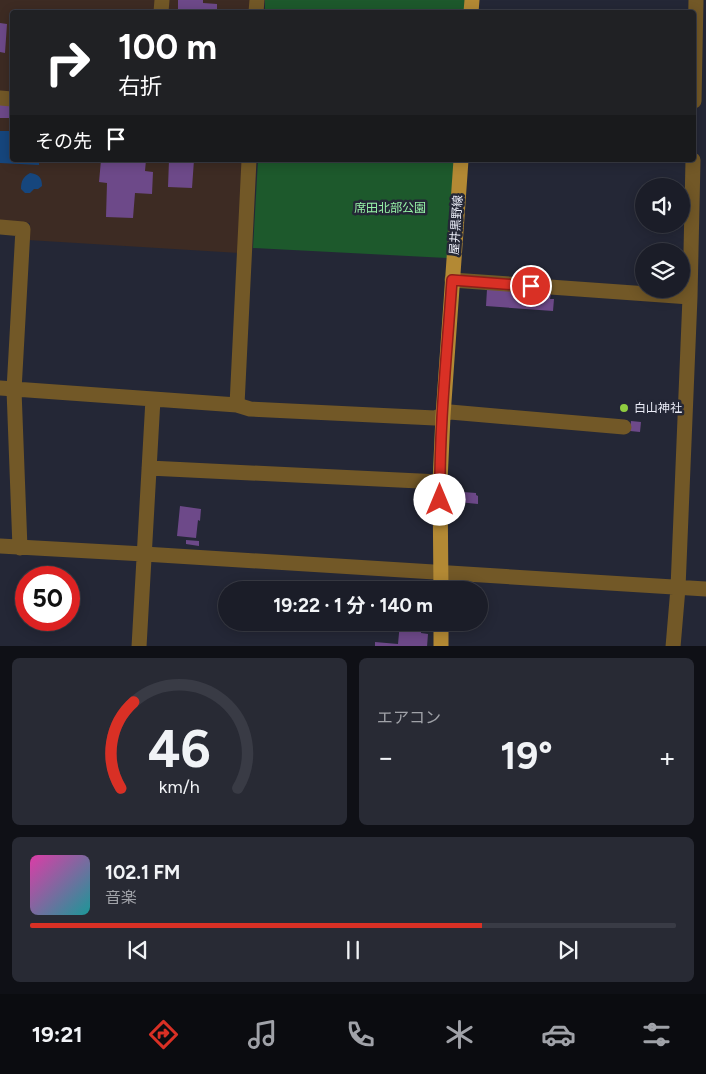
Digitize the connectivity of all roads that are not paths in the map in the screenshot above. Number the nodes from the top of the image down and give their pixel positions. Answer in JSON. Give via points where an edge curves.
{"nodes":[{"id":1,"x":249,"y":162,"type":"edge"},
{"id":2,"x":460,"y":162,"type":"edge"},
{"id":3,"x":692,"y":162,"type":"edge"},
{"id":4,"x":0,"y":227,"type":"edge"},
{"id":5,"x":452,"y":280,"type":"junction"},
{"id":6,"x":635,"y":293,"type":"edge"},
{"id":7,"x":690,"y":297,"type":"edge"},
{"id":8,"x":690,"y":298,"type":"edge"},
{"id":9,"x":7,"y":389,"type":"edge"},
{"id":10,"x":153,"y":399,"type":"junction"},
{"id":11,"x":237,"y":405,"type":"junction"},
{"id":12,"x":443,"y":416,"type":"junction"},
{"id":13,"x":624,"y":427,"type":"dead end"},
{"id":14,"x":149,"y":468,"type":"junction"},
{"id":15,"x":440,"y":482,"type":"junction"},
{"id":16,"x":0,"y":546,"type":"edge"},
{"id":17,"x":20,"y":548,"type":"junction"},
{"id":18,"x":144,"y":554,"type":"junction"},
{"id":19,"x":442,"y":573,"type":"junction"},
{"id":20,"x":442,"y":581,"type":"edge"},
{"id":21,"x":678,"y":588,"type":"junction"},
{"id":22,"x":706,"y":589,"type":"edge"},
{"id":23,"x":441,"y":631,"type":"edge"},
{"id":24,"x":139,"y":646,"type":"edge"},
{"id":25,"x":441,"y":646,"type":"edge"},
{"id":26,"x":673,"y":646,"type":"edge"}],
"edges":[{"from":1,"to":11,"type":"street"},
{"from":2,"to":5,"type":"main road","name":"屋井黒野線"},
{"from":3,"to":7,"type":"street"},
{"from":4,"to":9,"type":"street","via":[[22,229]]},
{"from":5,"to":6,"type":"street"},
{"from":5,"to":12,"type":"main road","name":"屋井黒野線"},
{"from":8,"to":21,"type":"street"},
{"from":9,"to":10,"type":"street"},
{"from":9,"to":17,"type":"street"},
{"from":10,"to":11,"type":"street"},
{"from":10,"to":14,"type":"street"},
{"from":11,"to":12,"type":"street","via":[[250,409]]},
{"from":12,"to":13,"type":"street","via":[[450,412]]},
{"from":12,"to":15,"type":"main road","name":"屋井黒野線"},
{"from":14,"to":15,"type":"street"},
{"from":14,"to":18,"type":"street"},
{"from":15,"to":19,"type":"main road","name":"屋井黒野線"},
{"from":16,"to":17,"type":"street"},
{"from":17,"to":18,"type":"street"},
{"from":18,"to":19,"type":"street"},
{"from":18,"to":24,"type":"street"},
{"from":19,"to":20,"type":"main road","name":"屋井黒野線"},
{"from":19,"to":21,"type":"street"},
{"from":21,"to":22,"type":"street"},
{"from":21,"to":26,"type":"street"},
{"from":23,"to":25,"type":"main road"}]}
